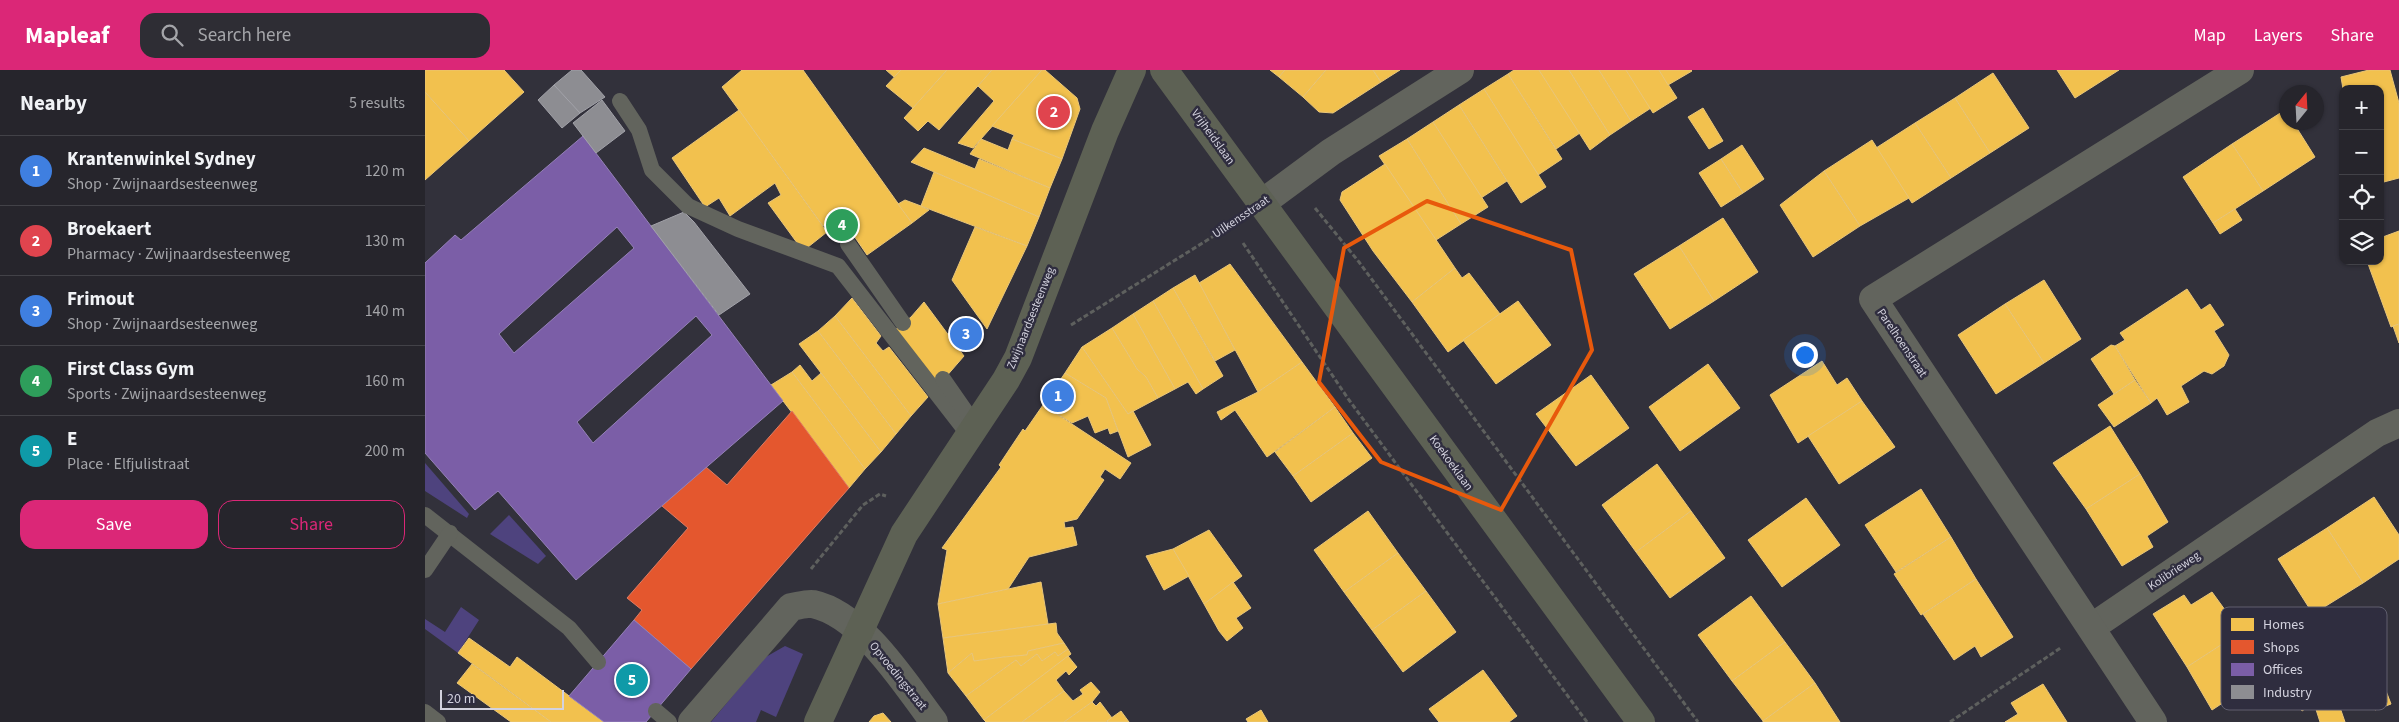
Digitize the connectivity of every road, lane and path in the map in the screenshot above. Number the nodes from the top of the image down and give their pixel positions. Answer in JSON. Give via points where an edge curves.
{"nodes":[{"id":1,"x":1132,"y":70,"type":"edge"},
{"id":2,"x":1164,"y":70,"type":"edge"},
{"id":3,"x":1459,"y":70,"type":"edge"},
{"id":4,"x":2240,"y":70,"type":"edge"},
{"id":5,"x":620,"y":101,"type":"dead end"},
{"id":6,"x":1262,"y":203,"type":"junction"},
{"id":7,"x":848,"y":244,"type":"dead end"},
{"id":8,"x":903,"y":323,"type":"dead end"},
{"id":9,"x":1067,"y":327,"type":"dead end"},
{"id":10,"x":1420,"y":345,"type":"dead end"},
{"id":11,"x":943,"y":380,"type":"dead end"},
{"id":12,"x":1349,"y":400,"type":"dead end"},
{"id":13,"x":2399,"y":423,"type":"edge"},
{"id":14,"x":972,"y":430,"type":"junction"},
{"id":15,"x":920,"y":508,"type":"junction"},
{"id":16,"x":425,"y":515,"type":"edge"},
{"id":17,"x":451,"y":533,"type":"junction"},
{"id":18,"x":425,"y":570,"type":"edge"},
{"id":19,"x":791,"y":607,"type":"junction"},
{"id":20,"x":2092,"y":627,"type":"junction"},
{"id":21,"x":860,"y":631,"type":"junction"},
{"id":22,"x":598,"y":662,"type":"dead end"},
{"id":23,"x":656,"y":711,"type":"dead end"},
{"id":24,"x":425,"y":712,"type":"edge"},
{"id":25,"x":438,"y":722,"type":"edge"},
{"id":26,"x":669,"y":722,"type":"edge"},
{"id":27,"x":692,"y":722,"type":"edge"},
{"id":28,"x":818,"y":722,"type":"edge"},
{"id":29,"x":935,"y":722,"type":"edge"},
{"id":30,"x":1587,"y":722,"type":"edge"},
{"id":31,"x":1641,"y":722,"type":"edge"},
{"id":32,"x":1698,"y":722,"type":"edge"},
{"id":33,"x":1950,"y":722,"type":"edge"},
{"id":34,"x":2153,"y":722,"type":"edge"}],
"edges":[{"from":1,"to":14,"type":"street","name":"Zwijnaardsesteenweg","via":[[1102,138],[1017,358]]},
{"from":2,"to":6,"type":"street","name":"Vrijheidslaan"},
{"from":3,"to":6,"type":"street","name":"Uilkensstraat","via":[[1331,152]]},
{"from":4,"to":20,"type":"street","name":"Parelhoenstraat","via":[[1873,299]]},
{"from":5,"to":14,"type":"lane","via":[[639,130],[652,170],[688,206],[738,229],[838,266]]},
{"from":6,"to":9,"type":"path","name":"Uilkensstraat"},
{"from":6,"to":31,"type":"street","name":"Koekoeklaan"},
{"from":7,"to":8,"type":"lane"},
{"from":10,"to":32,"type":"path"},
{"from":11,"to":14,"type":"lane"},
{"from":12,"to":30,"type":"path"},
{"from":13,"to":20,"type":"street","name":"Kolibrieweg","via":[[2377,433]]},
{"from":14,"to":15,"type":"street","name":"Zwijnaardsesteenweg"},
{"from":15,"to":19,"type":"path","via":[[879,494],[863,505],[804,578]]},
{"from":15,"to":21,"type":"street","name":"Zwijnaardsesteenweg"},
{"from":16,"to":17,"type":"lane"},
{"from":17,"to":18,"type":"lane"},
{"from":17,"to":22,"type":"lane","via":[[569,628]]},
{"from":19,"to":21,"type":"street","via":[[811,603],[829,609]]},
{"from":19,"to":27,"type":"street"},
{"from":20,"to":33,"type":"path"},
{"from":20,"to":34,"type":"street","name":"Parelhoenstraat"},
{"from":21,"to":28,"type":"street","name":"Zwijnaardsesteenweg"},
{"from":21,"to":29,"type":"street","name":"Opvoedingstraat"},
{"from":23,"to":26,"type":"lane"},
{"from":24,"to":25,"type":"lane"}]}
